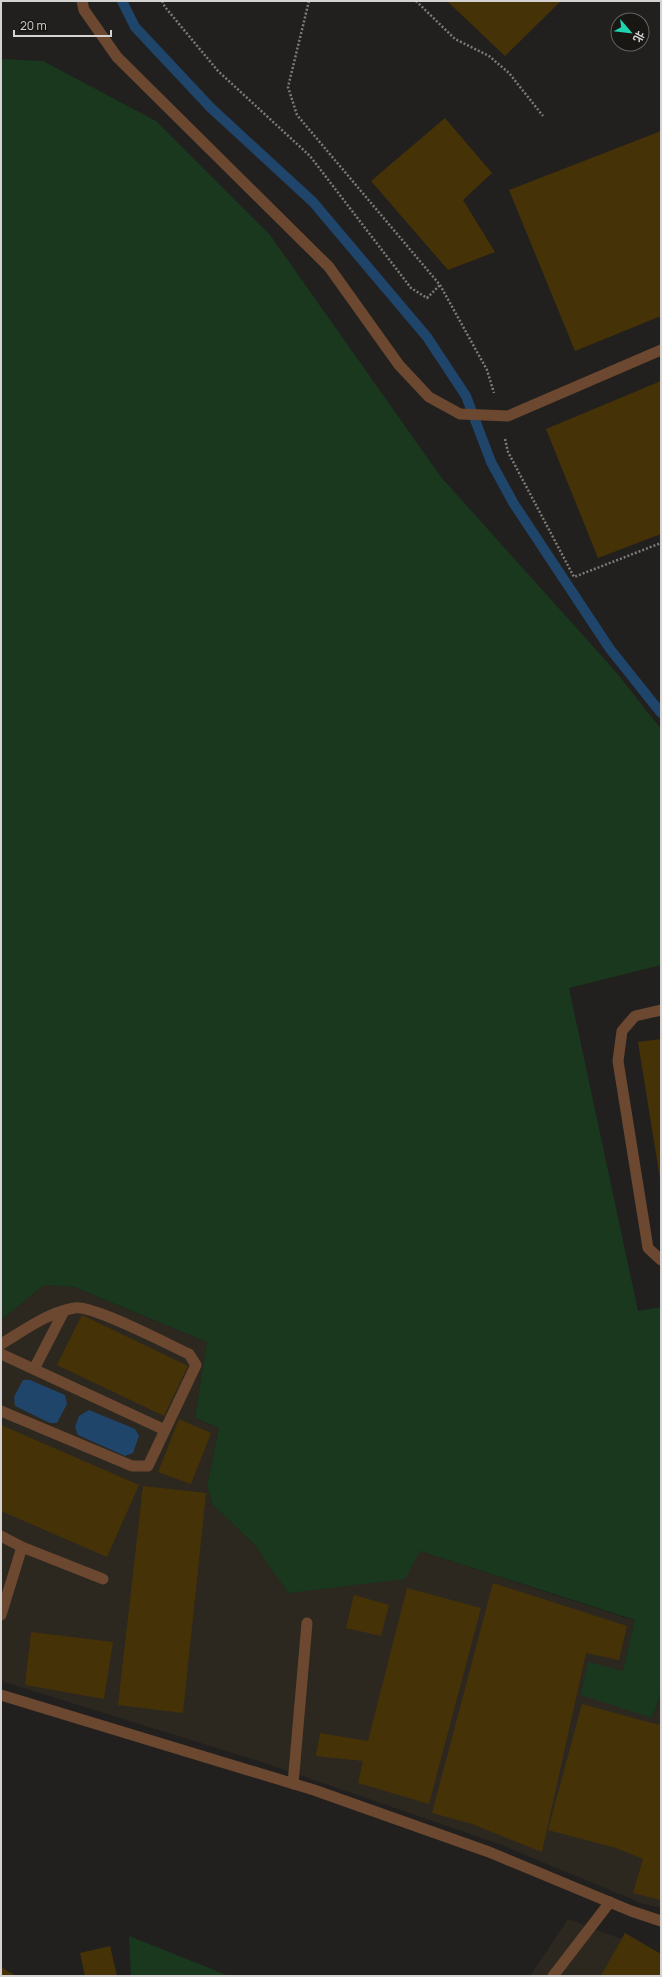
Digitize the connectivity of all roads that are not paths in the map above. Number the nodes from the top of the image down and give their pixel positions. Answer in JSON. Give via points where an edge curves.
{"nodes":[{"id":1,"x":82,"y":1,"type":"edge"},
{"id":2,"x":661,"y":350,"type":"edge"},
{"id":3,"x":661,"y":1010,"type":"edge"},
{"id":4,"x":661,"y":1260,"type":"edge"},
{"id":5,"x":64,"y":1311,"type":"junction"},
{"id":6,"x":1,"y":1344,"type":"edge"},
{"id":7,"x":1,"y":1354,"type":"edge"},
{"id":8,"x":34,"y":1369,"type":"junction"},
{"id":9,"x":1,"y":1411,"type":"edge"},
{"id":10,"x":165,"y":1430,"type":"junction"},
{"id":11,"x":1,"y":1536,"type":"edge"},
{"id":12,"x":22,"y":1547,"type":"junction"},
{"id":13,"x":103,"y":1579,"type":"dead end"},
{"id":14,"x":1,"y":1615,"type":"edge"},
{"id":15,"x":307,"y":1623,"type":"dead end"},
{"id":16,"x":1,"y":1695,"type":"edge"},
{"id":17,"x":292,"y":1784,"type":"junction"},
{"id":18,"x":610,"y":1902,"type":"junction"},
{"id":19,"x":661,"y":1921,"type":"edge"},
{"id":20,"x":553,"y":1976,"type":"edge"}],
"edges":[{"from":1,"to":2,"type":"street","via":[[84,10],[117,57],[329,267],[399,365],[429,397],[460,414],[508,416]]},
{"from":3,"to":4,"type":"street","via":[[635,1016],[622,1031],[618,1061],[648,1248]]},
{"from":5,"to":6,"type":"street","via":[[50,1314]]},
{"from":5,"to":8,"type":"street"},
{"from":5,"to":10,"type":"street","via":[[76,1307],[100,1313],[189,1354],[196,1365]]},
{"from":7,"to":8,"type":"street"},
{"from":8,"to":10,"type":"street"},
{"from":9,"to":10,"type":"street","via":[[132,1466],[148,1466]]},
{"from":11,"to":12,"type":"street"},
{"from":12,"to":13,"type":"street"},
{"from":12,"to":14,"type":"street"},
{"from":15,"to":17,"type":"street"},
{"from":16,"to":17,"type":"street"},
{"from":17,"to":18,"type":"street","via":[[488,1852]]},
{"from":18,"to":19,"type":"street"},
{"from":18,"to":20,"type":"street"}]}
